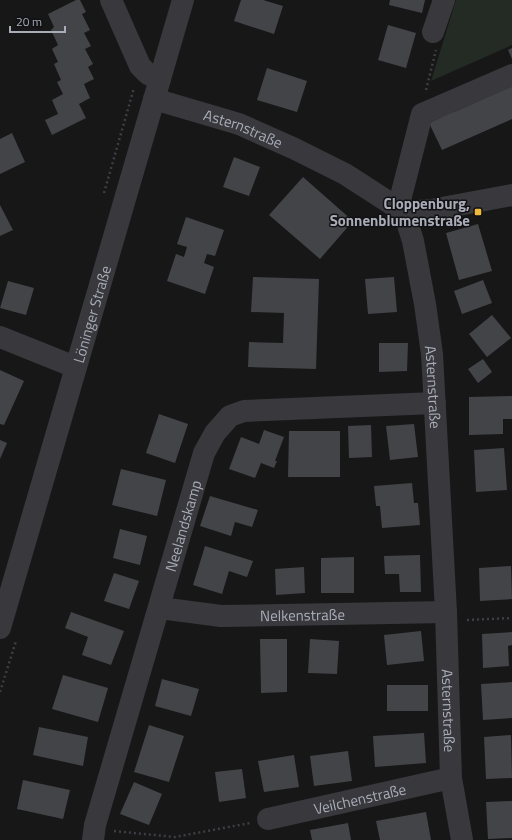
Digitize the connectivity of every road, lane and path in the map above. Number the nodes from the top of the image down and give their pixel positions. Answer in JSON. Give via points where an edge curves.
{"nodes":[{"id":1,"x":111,"y":0,"type":"edge"},
{"id":2,"x":183,"y":0,"type":"edge"},
{"id":3,"x":444,"y":0,"type":"edge"},
{"id":4,"x":433,"y":32,"type":"joint"},
{"id":5,"x":512,"y":75,"type":"edge"},
{"id":6,"x":157,"y":89,"type":"junction"},
{"id":7,"x":422,"y":114,"type":"junction"},
{"id":8,"x":512,"y":195,"type":"edge"},
{"id":9,"x":401,"y":210,"type":"junction"},
{"id":10,"x":0,"y":337,"type":"edge"},
{"id":11,"x":75,"y":367,"type":"junction"},
{"id":12,"x":436,"y":403,"type":"junction"},
{"id":13,"x":160,"y":608,"type":"junction"},
{"id":14,"x":446,"y":617,"type":"junction"},
{"id":15,"x":512,"y":618,"type":"edge"},
{"id":16,"x":0,"y":628,"type":"edge"},
{"id":17,"x":451,"y":778,"type":"junction"},
{"id":18,"x":268,"y":820,"type":"joint"},
{"id":19,"x":94,"y":835,"type":"edge"},
{"id":20,"x":462,"y":840,"type":"edge"}],
"edges":[{"from":1,"to":6,"type":"street","name":"Asternstraße","via":[[140,66]]},
{"from":2,"to":6,"type":"street","name":"Löninger Straße"},
{"from":3,"to":4,"type":"street"},
{"from":4,"to":7,"type":"path","via":[[440,33],[422,103]]},
{"from":5,"to":7,"type":"street"},
{"from":6,"to":9,"type":"street","name":"Asternstraße","via":[[293,148],[345,174]]},
{"from":6,"to":11,"type":"street","name":"Löninger Straße"},
{"from":7,"to":9,"type":"street"},
{"from":8,"to":9,"type":"street","via":[[431,210]]},
{"from":9,"to":12,"type":"street","name":"Asternstraße","via":[[413,241],[425,304]]},
{"from":10,"to":11,"type":"street"},
{"from":11,"to":16,"type":"street","name":"Löninger Straße"},
{"from":12,"to":13,"type":"street","name":"Neelandskamp","via":[[244,411],[230,416],[215,433],[204,454]]},
{"from":12,"to":14,"type":"street","name":"Asternstraße"},
{"from":13,"to":14,"type":"street","name":"Nelkenstraße","via":[[221,616]]},
{"from":13,"to":19,"type":"street","name":"Neelandskamp"},
{"from":14,"to":15,"type":"path"},
{"from":14,"to":17,"type":"street","name":"Asternstraße"},
{"from":17,"to":18,"type":"street","name":"Veilchenstraße"},
{"from":17,"to":20,"type":"street","name":"Asternstraße"},
{"from":18,"to":19,"type":"path","via":[[174,837]]}]}
